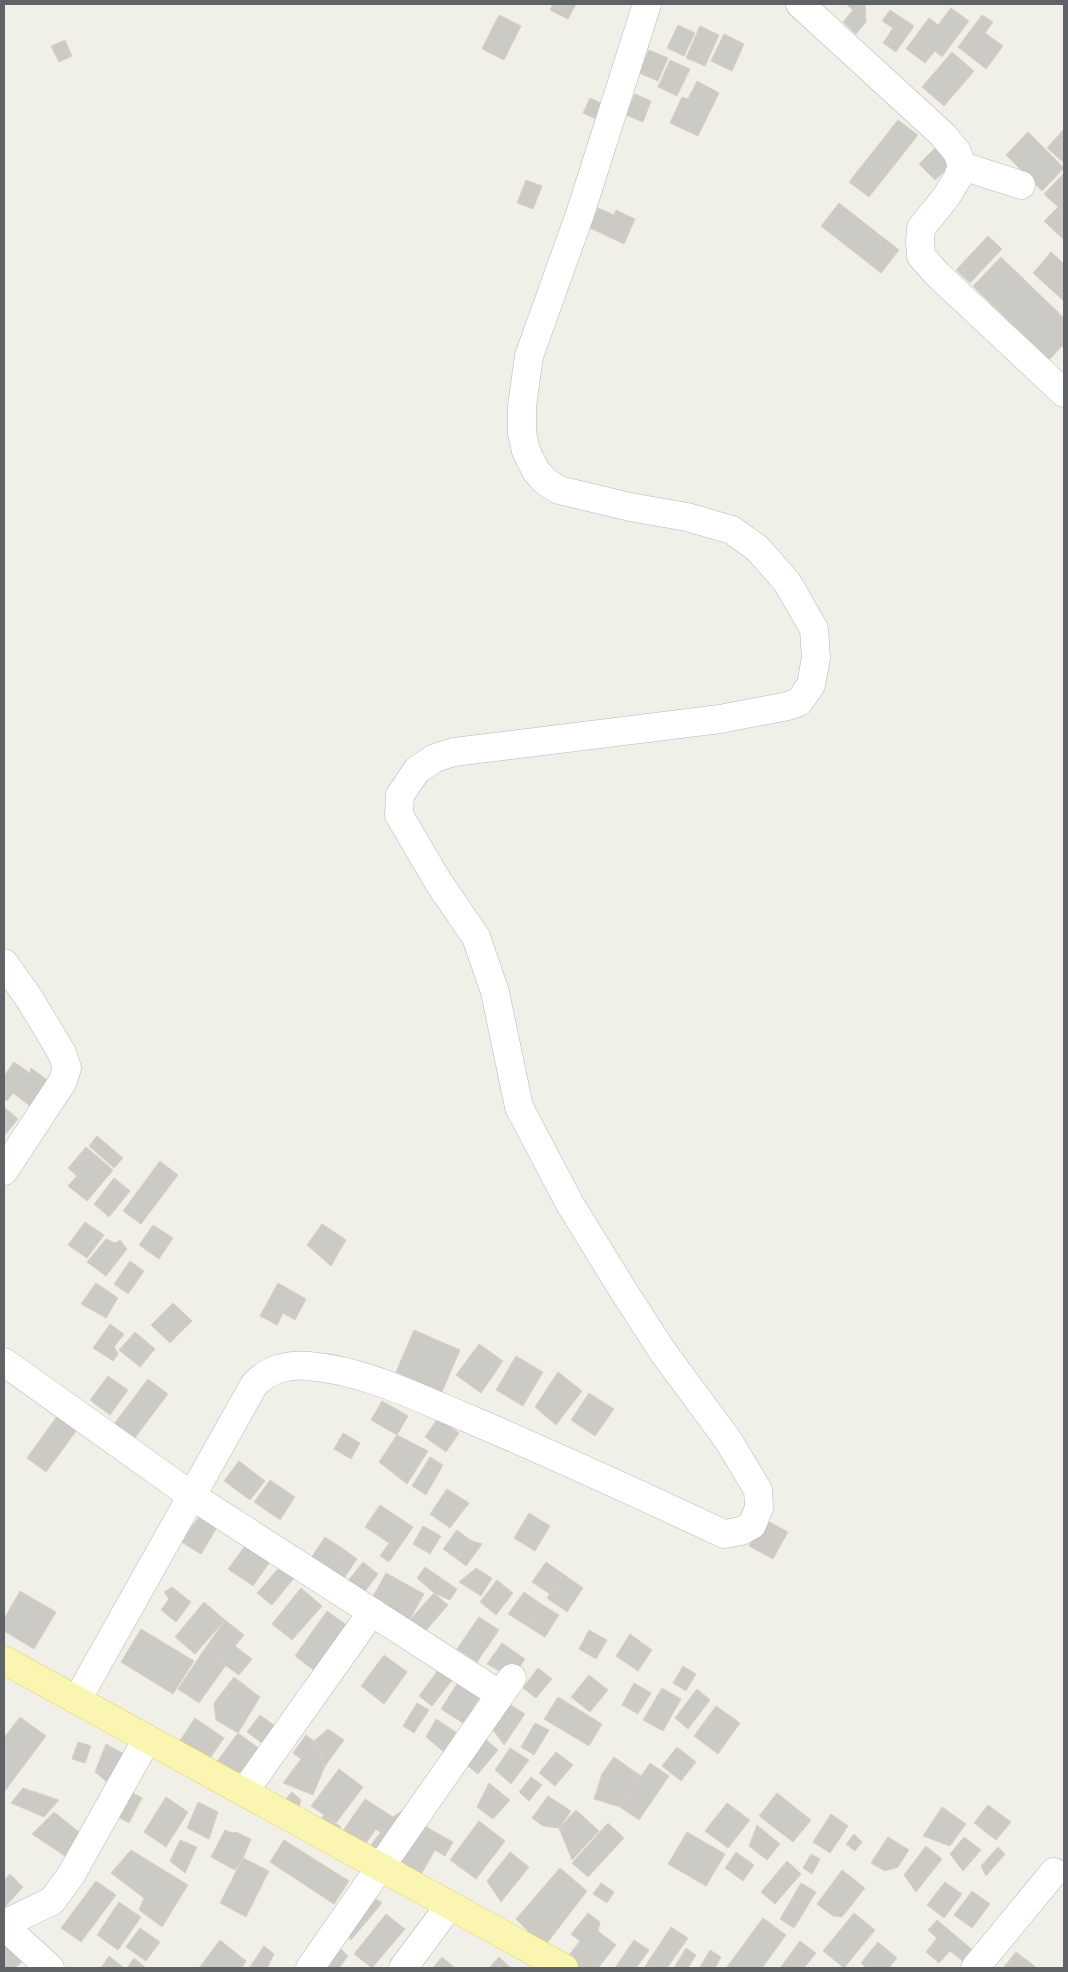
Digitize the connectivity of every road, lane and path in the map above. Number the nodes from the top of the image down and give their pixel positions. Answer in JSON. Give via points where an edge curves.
{"nodes":[{"id":1,"x":647,"y":4,"type":"edge"},
{"id":2,"x":800,"y":4,"type":"edge"},
{"id":3,"x":962,"y":166,"type":"junction"},
{"id":4,"x":1021,"y":185,"type":"dead end"},
{"id":5,"x":1064,"y":393,"type":"edge"},
{"id":6,"x":4,"y":963,"type":"edge"},
{"id":7,"x":4,"y":1171,"type":"edge"},
{"id":8,"x":4,"y":1362,"type":"edge"},
{"id":9,"x":192,"y":1496,"type":"junction"},
{"id":10,"x":372,"y":1612,"type":"junction"},
{"id":11,"x":4,"y":1660,"type":"edge"},
{"id":12,"x":77,"y":1700,"type":"junction"},
{"id":13,"x":147,"y":1738,"type":"junction"},
{"id":14,"x":244,"y":1792,"type":"junction"},
{"id":15,"x":380,"y":1866,"type":"junction"},
{"id":16,"x":1054,"y":1872,"type":"dead end"},
{"id":17,"x":450,"y":1906,"type":"junction"},
{"id":18,"x":4,"y":1925,"type":"edge"},
{"id":19,"x":50,"y":1968,"type":"edge"},
{"id":20,"x":310,"y":1968,"type":"edge"},
{"id":21,"x":403,"y":1968,"type":"edge"},
{"id":22,"x":564,"y":1968,"type":"edge"},
{"id":23,"x":975,"y":1968,"type":"edge"}],
"edges":[{"from":1,"to":9,"type":"street","via":[[580,214],[529,356],[522,406],[526,451],[536,471],[559,490],[687,517],[732,530],[758,549],[787,582],[814,629],[816,658],[811,686],[800,702],[788,706],[622,732],[454,752],[435,758],[417,770],[400,795],[399,815],[476,937],[495,992],[519,1107],[570,1204],[621,1287],[663,1352],[733,1448],[758,1490],[759,1508],[752,1525],[724,1534],[581,1467],[388,1385],[310,1366],[288,1367],[260,1378]]},
{"from":2,"to":3,"type":"street","via":[[943,135],[957,152]]},
{"from":3,"to":4,"type":"street"},
{"from":3,"to":5,"type":"street","via":[[946,197],[921,228],[921,256]]},
{"from":6,"to":7,"type":"street","via":[[58,1045],[67,1068],[63,1081]]},
{"from":8,"to":9,"type":"street"},
{"from":9,"to":10,"type":"street"},
{"from":9,"to":12,"type":"street"},
{"from":10,"to":14,"type":"street"},
{"from":10,"to":15,"type":"street","via":[[505,1686]]},
{"from":11,"to":12,"type":"main road"},
{"from":12,"to":13,"type":"main road"},
{"from":13,"to":14,"type":"main road"},
{"from":13,"to":18,"type":"street","via":[[71,1876],[52,1901]]},
{"from":14,"to":15,"type":"main road"},
{"from":15,"to":17,"type":"main road"},
{"from":15,"to":20,"type":"street"},
{"from":16,"to":23,"type":"street"},
{"from":17,"to":21,"type":"street"},
{"from":17,"to":22,"type":"main road"},
{"from":18,"to":19,"type":"street"}]}
